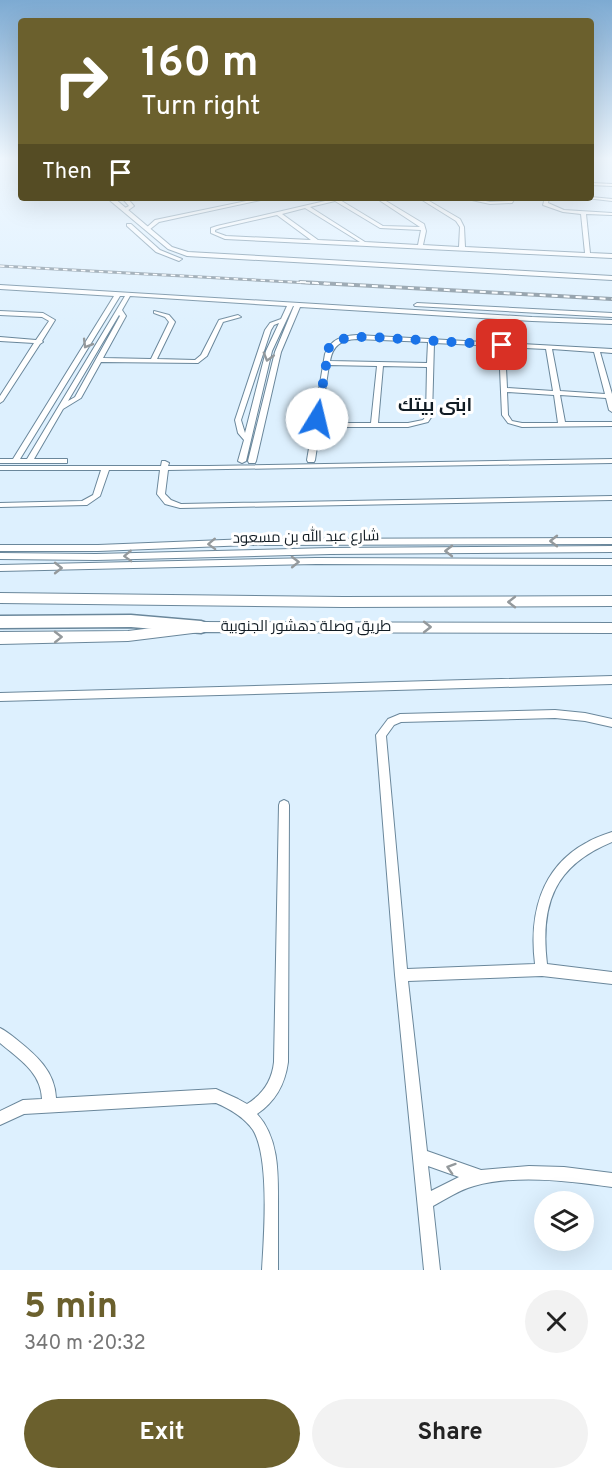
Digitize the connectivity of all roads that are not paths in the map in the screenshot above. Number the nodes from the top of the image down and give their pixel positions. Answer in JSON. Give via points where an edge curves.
{"nodes":[{"id":1,"x":164,"y":218,"type":"edge"},
{"id":2,"x":165,"y":218,"type":"edge"},
{"id":3,"x":254,"y":218,"type":"edge"},
{"id":4,"x":285,"y":218,"type":"edge"},
{"id":5,"x":324,"y":218,"type":"edge"},
{"id":6,"x":368,"y":218,"type":"edge"},
{"id":7,"x":412,"y":218,"type":"edge"},
{"id":8,"x":455,"y":218,"type":"edge"},
{"id":9,"x":584,"y":218,"type":"edge"},
{"id":10,"x":136,"y":219,"type":"joint"},
{"id":11,"x":156,"y":220,"type":"junction"},
{"id":12,"x":129,"y":225,"type":"dead end"},
{"id":13,"x":424,"y":229,"type":"junction"},
{"id":14,"x":150,"y":231,"type":"junction"},
{"id":15,"x":142,"y":236,"type":"junction"},
{"id":16,"x":316,"y":241,"type":"junction"},
{"id":17,"x":365,"y":244,"type":"junction"},
{"id":18,"x":420,"y":246,"type":"junction"},
{"id":19,"x":462,"y":249,"type":"junction"},
{"id":20,"x":588,"y":255,"type":"junction"},
{"id":21,"x":612,"y":256,"type":"edge"},
{"id":22,"x":301,"y":263,"type":"junction"},
{"id":23,"x":551,"y":277,"type":"junction"},
{"id":24,"x":612,"y":278,"type":"edge"},
{"id":25,"x":0,"y":282,"type":"edge"},
{"id":26,"x":612,"y":283,"type":"edge"},
{"id":27,"x":0,"y":287,"type":"edge"},
{"id":28,"x":44,"y":287,"type":"junction"},
{"id":29,"x":118,"y":294,"type":"junction"},
{"id":30,"x":128,"y":295,"type":"junction"},
{"id":31,"x":215,"y":297,"type":"junction"},
{"id":32,"x":336,"y":303,"type":"junction"},
{"id":33,"x":294,"y":304,"type":"junction"},
{"id":34,"x":119,"y":310,"type":"junction"},
{"id":35,"x":156,"y":312,"type":"dead end"},
{"id":36,"x":0,"y":313,"type":"edge"},
{"id":37,"x":612,"y":315,"type":"edge"},
{"id":38,"x":238,"y":317,"type":"dead end"},
{"id":39,"x":283,"y":320,"type":"junction"},
{"id":40,"x":612,"y":322,"type":"edge"},
{"id":41,"x":602,"y":324,"type":"junction"},
{"id":42,"x":612,"y":326,"type":"edge"},
{"id":43,"x":0,"y":339,"type":"edge"},
{"id":44,"x":431,"y":341,"type":"junction"},
{"id":45,"x":40,"y":342,"type":"junction"},
{"id":46,"x":502,"y":345,"type":"junction"},
{"id":47,"x":549,"y":348,"type":"junction"},
{"id":48,"x":597,"y":351,"type":"junction"},
{"id":49,"x":612,"y":351,"type":"edge"},
{"id":50,"x":99,"y":360,"type":"junction"},
{"id":51,"x":153,"y":362,"type":"junction"},
{"id":52,"x":326,"y":363,"type":"junction"},
{"id":53,"x":380,"y":363,"type":"junction"},
{"id":54,"x":430,"y":365,"type":"junction"},
{"id":55,"x":504,"y":390,"type":"junction"},
{"id":56,"x":557,"y":393,"type":"junction"},
{"id":57,"x":610,"y":396,"type":"edge"},
{"id":58,"x":0,"y":401,"type":"edge"},
{"id":59,"x":61,"y":408,"type":"junction"},
{"id":60,"x":612,"y":410,"type":"edge"},
{"id":61,"x":612,"y":424,"type":"edge"},
{"id":62,"x":316,"y":425,"type":"junction"},
{"id":63,"x":562,"y":425,"type":"junction"},
{"id":64,"x":374,"y":426,"type":"junction"},
{"id":65,"x":247,"y":440,"type":"junction"},
{"id":66,"x":612,"y":456,"type":"edge"},
{"id":67,"x":558,"y":459,"type":"junction"},
{"id":68,"x":311,"y":460,"type":"junction"},
{"id":69,"x":0,"y":461,"type":"edge"},
{"id":70,"x":15,"y":461,"type":"junction"},
{"id":71,"x":29,"y":461,"type":"junction"},
{"id":72,"x":242,"y":461,"type":"junction"},
{"id":73,"x":252,"y":461,"type":"junction"},
{"id":74,"x":612,"y":461,"type":"edge"},
{"id":75,"x":293,"y":463,"type":"junction"},
{"id":76,"x":165,"y":464,"type":"junction"},
{"id":77,"x":106,"y":467,"type":"junction"},
{"id":78,"x":0,"y":468,"type":"edge"},
{"id":79,"x":612,"y":498,"type":"edge"},
{"id":80,"x":0,"y":505,"type":"edge"},
{"id":81,"x":612,"y":541,"type":"edge"},
{"id":82,"x":300,"y":542,"type":"junction"},
{"id":83,"x":486,"y":546,"type":"junction"},
{"id":84,"x":393,"y":547,"type":"junction"},
{"id":85,"x":0,"y":548,"type":"edge"},
{"id":86,"x":612,"y":549,"type":"edge"},
{"id":87,"x":300,"y":552,"type":"junction"},
{"id":88,"x":97,"y":553,"type":"junction"},
{"id":89,"x":0,"y":556,"type":"edge"},
{"id":90,"x":612,"y":562,"type":"edge"},
{"id":91,"x":0,"y":568,"type":"edge"},
{"id":92,"x":0,"y":598,"type":"edge"},
{"id":93,"x":612,"y":601,"type":"edge"},
{"id":94,"x":0,"y":622,"type":"edge"},
{"id":95,"x":201,"y":627,"type":"junction"},
{"id":96,"x":612,"y":628,"type":"edge"},
{"id":97,"x":0,"y":638,"type":"edge"},
{"id":98,"x":612,"y":680,"type":"edge"},
{"id":99,"x":0,"y":697,"type":"edge"},
{"id":100,"x":612,"y":723,"type":"edge"},
{"id":101,"x":284,"y":805,"type":"dead end"},
{"id":102,"x":612,"y":837,"type":"edge"},
{"id":103,"x":542,"y":970,"type":"junction"},
{"id":104,"x":401,"y":975,"type":"junction"},
{"id":105,"x":612,"y":978,"type":"edge"},
{"id":106,"x":0,"y":1035,"type":"edge"},
{"id":107,"x":49,"y":1106,"type":"junction"},
{"id":108,"x":247,"y":1112,"type":"junction"},
{"id":109,"x":0,"y":1118,"type":"edge"},
{"id":110,"x":422,"y":1157,"type":"junction"},
{"id":111,"x":481,"y":1177,"type":"junction"},
{"id":112,"x":612,"y":1179,"type":"edge"},
{"id":113,"x":426,"y":1202,"type":"junction"},
{"id":114,"x":270,"y":1270,"type":"edge"},
{"id":115,"x":432,"y":1270,"type":"edge"}],
"edges":[{"from":1,"to":11,"type":"street"},
{"from":2,"to":11,"type":"street"},
{"from":3,"to":16,"type":"street","via":[[219,226],[213,233],[225,237]]},
{"from":4,"to":16,"type":"street"},
{"from":5,"to":17,"type":"street"},
{"from":6,"to":13,"type":"street","via":[[382,226]]},
{"from":7,"to":13,"type":"street"},
{"from":8,"to":19,"type":"street","via":[[462,227]]},
{"from":9,"to":20,"type":"street"},
{"from":10,"to":11,"type":"street"},
{"from":10,"to":14,"type":"street"},
{"from":11,"to":14,"type":"street"},
{"from":12,"to":15,"type":"street"},
{"from":13,"to":18,"type":"street"},
{"from":14,"to":15,"type":"street"},
{"from":14,"to":22,"type":"street","via":[[170,248],[187,254]]},
{"from":15,"to":22,"type":"street","via":[[158,251],[178,258]]},
{"from":16,"to":17,"type":"street"},
{"from":17,"to":18,"type":"street"},
{"from":18,"to":19,"type":"street"},
{"from":19,"to":20,"type":"street"},
{"from":20,"to":21,"type":"street"},
{"from":22,"to":23,"type":"street"},
{"from":23,"to":24,"type":"street"},
{"from":23,"to":26,"type":"street"},
{"from":25,"to":28,"type":"street"},
{"from":27,"to":28,"type":"street"},
{"from":28,"to":29,"type":"street"},
{"from":28,"to":31,"type":"street"},
{"from":29,"to":30,"type":"street"},
{"from":29,"to":70,"type":"street","one_way":true},
{"from":30,"to":31,"type":"street"},
{"from":30,"to":34,"type":"street"},
{"from":31,"to":32,"type":"street"},
{"from":31,"to":33,"type":"street"},
{"from":32,"to":33,"type":"street"},
{"from":32,"to":37,"type":"street"},
{"from":32,"to":41,"type":"street","via":[[442,318]]},
{"from":33,"to":39,"type":"street"},
{"from":33,"to":73,"type":"street","via":[[278,352]]},
{"from":34,"to":50,"type":"street","via":[[123,316]]},
{"from":34,"to":59,"type":"street"},
{"from":35,"to":51,"type":"street","via":[[172,322]]},
{"from":36,"to":45,"type":"street","via":[[50,317],[52,321]]},
{"from":38,"to":51,"type":"street","via":[[221,321],[201,360]]},
{"from":39,"to":65,"type":"street","one_way":true,"via":[[269,351]]},
{"from":39,"to":65,"type":"street","via":[[268,330],[238,420]]},
{"from":40,"to":41,"type":"street"},
{"from":41,"to":42,"type":"street"},
{"from":43,"to":45,"type":"street"},
{"from":44,"to":46,"type":"street"},
{"from":44,"to":52,"type":"street","via":[[346,338],[329,347]]},
{"from":44,"to":54,"type":"street"},
{"from":45,"to":58,"type":"street"},
{"from":46,"to":47,"type":"street"},
{"from":46,"to":55,"type":"street"},
{"from":47,"to":48,"type":"street"},
{"from":47,"to":56,"type":"street"},
{"from":48,"to":49,"type":"street"},
{"from":48,"to":57,"type":"street"},
{"from":50,"to":51,"type":"street"},
{"from":50,"to":59,"type":"street","via":[[78,398]]},
{"from":52,"to":53,"type":"street"},
{"from":52,"to":62,"type":"street"},
{"from":53,"to":54,"type":"street"},
{"from":53,"to":64,"type":"street"},
{"from":54,"to":64,"type":"street","via":[[426,421]]},
{"from":55,"to":56,"type":"street"},
{"from":55,"to":63,"type":"street","via":[[506,418],[510,422]]},
{"from":56,"to":57,"type":"street"},
{"from":56,"to":63,"type":"street"},
{"from":57,"to":60,"type":"street"},
{"from":59,"to":71,"type":"street"},
{"from":61,"to":63,"type":"street"},
{"from":62,"to":64,"type":"street"},
{"from":62,"to":68,"type":"street"},
{"from":65,"to":72,"type":"street"},
{"from":66,"to":67,"type":"street"},
{"from":67,"to":68,"type":"street"},
{"from":67,"to":74,"type":"street"},
{"from":67,"to":75,"type":"street"},
{"from":68,"to":75,"type":"street"},
{"from":69,"to":70,"type":"street"},
{"from":70,"to":71,"type":"street"},
{"from":71,"to":76,"type":"street"},
{"from":72,"to":73,"type":"street"},
{"from":72,"to":76,"type":"street"},
{"from":73,"to":75,"type":"street"},
{"from":75,"to":76,"type":"street"},
{"from":76,"to":77,"type":"street"},
{"from":76,"to":79,"type":"street","via":[[161,494],[168,502],[180,506]]},
{"from":77,"to":78,"type":"street"},
{"from":77,"to":80,"type":"street","via":[[96,496],[84,503]]},
{"from":81,"to":83,"type":"street","one_way":true},
{"from":82,"to":84,"type":"street"},
{"from":82,"to":87,"type":"street"},
{"from":82,"to":88,"type":"street","one_way":true},
{"from":83,"to":84,"type":"street","name":"شارع عبد الله بن مسعود","one_way":true},
{"from":83,"to":86,"type":"street","name":"شارع عبد الله بن مسعود"},
{"from":84,"to":87,"type":"street","name":"شارع عبد الله بن مسعود"},
{"from":85,"to":88,"type":"street"},
{"from":87,"to":88,"type":"street","name":"شارع عبد الله بن مسعود","one_way":true},
{"from":88,"to":89,"type":"street","name":"شارع عبد الله بن مسعود"},
{"from":91,"to":90,"type":"street","name":"شارع عبد الله بن مسعود","one_way":true,"via":[[316,561]]},
{"from":93,"to":92,"type":"highway","name":"طريق وصلة دهشور الجنوبية","one_way":true},
{"from":94,"to":95,"type":"highway","name":"طريق وصلة دهشور الجنوبية","via":[[131,621]]},
{"from":95,"to":96,"type":"highway","name":"طريق وصلة دهشور الجنوبية","one_way":true},
{"from":97,"to":95,"type":"highway","one_way":true,"via":[[128,636]]},
{"from":98,"to":99,"type":"street"},
{"from":100,"to":104,"type":"street","via":[[555,714],[400,718],[385,728],[381,744]]},
{"from":101,"to":108,"type":"street","via":[[280,1072],[265,1101]]},
{"from":102,"to":103,"type":"street","via":[[574,856],[548,889],[539,917]]},
{"from":103,"to":104,"type":"street"},
{"from":103,"to":105,"type":"street"},
{"from":104,"to":110,"type":"street"},
{"from":106,"to":107,"type":"street","via":[[41,1069],[48,1084]]},
{"from":107,"to":108,"type":"street","via":[[216,1096]]},
{"from":107,"to":109,"type":"street","via":[[23,1107]]},
{"from":108,"to":114,"type":"street","via":[[264,1135],[272,1164]]},
{"from":111,"to":110,"type":"street","one_way":true},
{"from":110,"to":113,"type":"street"},
{"from":111,"to":112,"type":"street","via":[[539,1174]]},
{"from":111,"to":113,"type":"street"},
{"from":113,"to":115,"type":"street"}]}
